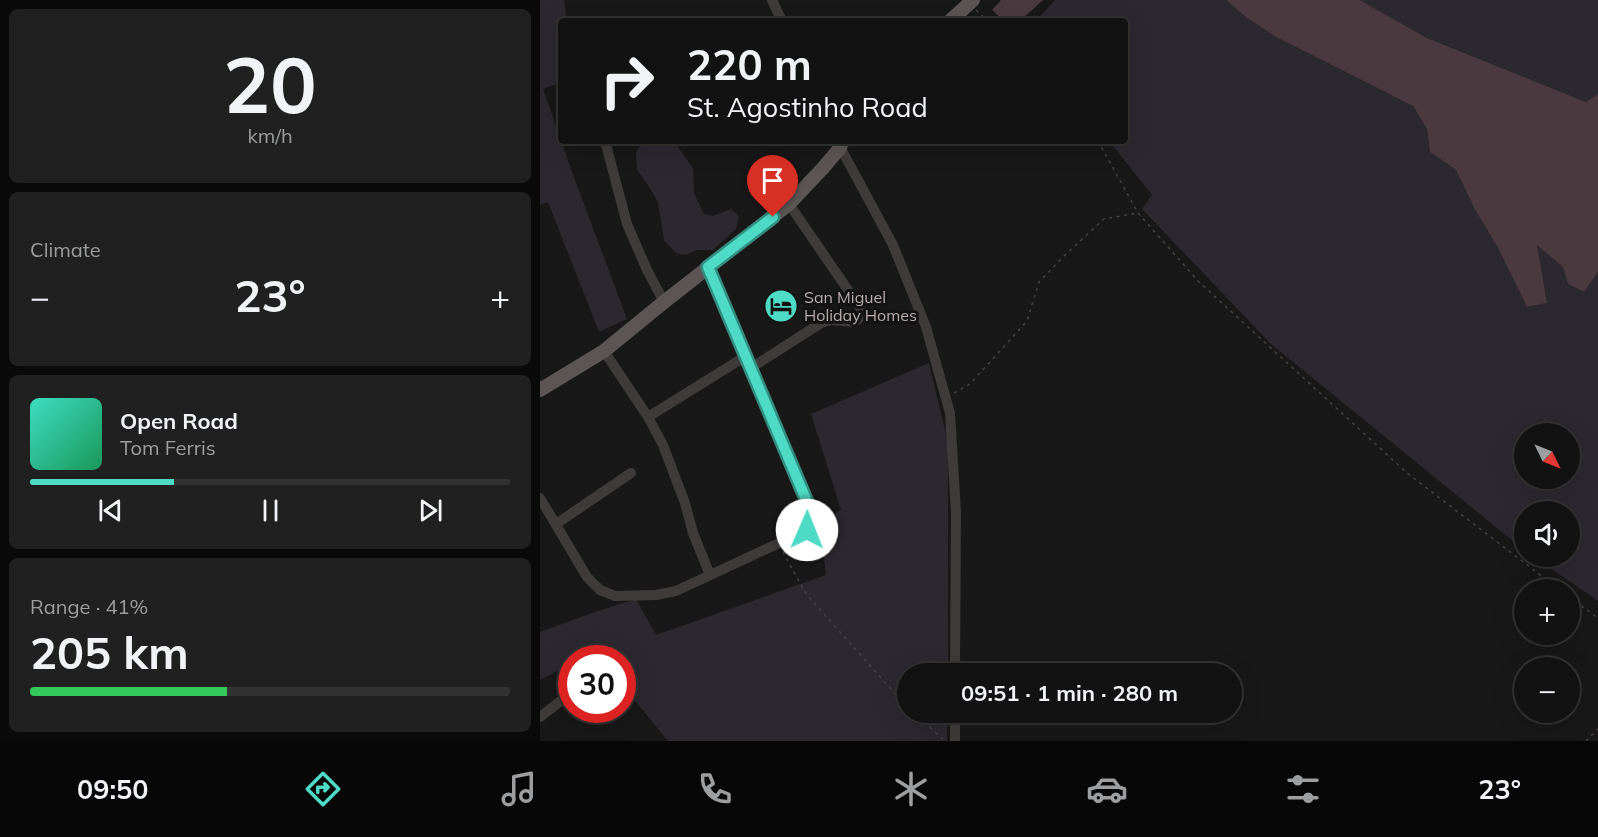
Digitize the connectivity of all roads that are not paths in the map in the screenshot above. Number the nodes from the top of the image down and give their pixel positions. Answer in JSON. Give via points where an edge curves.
{"nodes":[{"id":1,"x":772,"y":0,"type":"edge"},
{"id":2,"x":971,"y":2,"type":"edge"},
{"id":3,"x":781,"y":18,"type":"edge"},
{"id":4,"x":953,"y":18,"type":"edge"},
{"id":5,"x":606,"y":144,"type":"edge"},
{"id":6,"x":839,"y":144,"type":"edge"},
{"id":7,"x":841,"y":144,"type":"edge"},
{"id":8,"x":789,"y":204,"type":"junction"},
{"id":9,"x":708,"y":267,"type":"junction"},
{"id":10,"x":664,"y":302,"type":"junction"},
{"id":11,"x":604,"y":351,"type":"junction"},
{"id":12,"x":746,"y":356,"type":"junction"},
{"id":13,"x":751,"y":368,"type":"junction"},
{"id":14,"x":540,"y":390,"type":"edge"},
{"id":15,"x":648,"y":417,"type":"junction"},
{"id":16,"x":631,"y":473,"type":"dead end"},
{"id":17,"x":540,"y":498,"type":"edge"},
{"id":18,"x":556,"y":524,"type":"junction"},
{"id":19,"x":710,"y":575,"type":"junction"},
{"id":20,"x":956,"y":663,"type":"edge"},
{"id":21,"x":558,"y":703,"type":"edge"},
{"id":22,"x":540,"y":717,"type":"edge"},
{"id":23,"x":955,"y":723,"type":"edge"},
{"id":24,"x":955,"y":741,"type":"edge"}],
"edges":[{"from":1,"to":3,"type":"street"},
{"from":2,"to":4,"type":"main road"},
{"from":5,"to":10,"type":"street","via":[[627,224]]},
{"from":6,"to":8,"type":"main road"},
{"from":7,"to":20,"type":"street","via":[[893,245],[926,327],[950,413],[956,512]]},
{"from":8,"to":9,"type":"main road"},
{"from":8,"to":13,"type":"street","via":[[862,313],[855,321],[821,323]]},
{"from":9,"to":10,"type":"main road"},
{"from":9,"to":12,"type":"street"},
{"from":10,"to":11,"type":"main road"},
{"from":11,"to":14,"type":"main road"},
{"from":11,"to":15,"type":"street"},
{"from":12,"to":13,"type":"street"},
{"from":12,"to":15,"type":"street"},
{"from":13,"to":19,"type":"street","via":[[813,516],[812,524],[807,530]]},
{"from":15,"to":19,"type":"street","via":[[663,445]]},
{"from":16,"to":18,"type":"street"},
{"from":17,"to":18,"type":"street"},
{"from":18,"to":19,"type":"street","via":[[587,577],[600,590],[615,596],[676,591]]},
{"from":21,"to":22,"type":"street"},
{"from":23,"to":24,"type":"street"}]}
